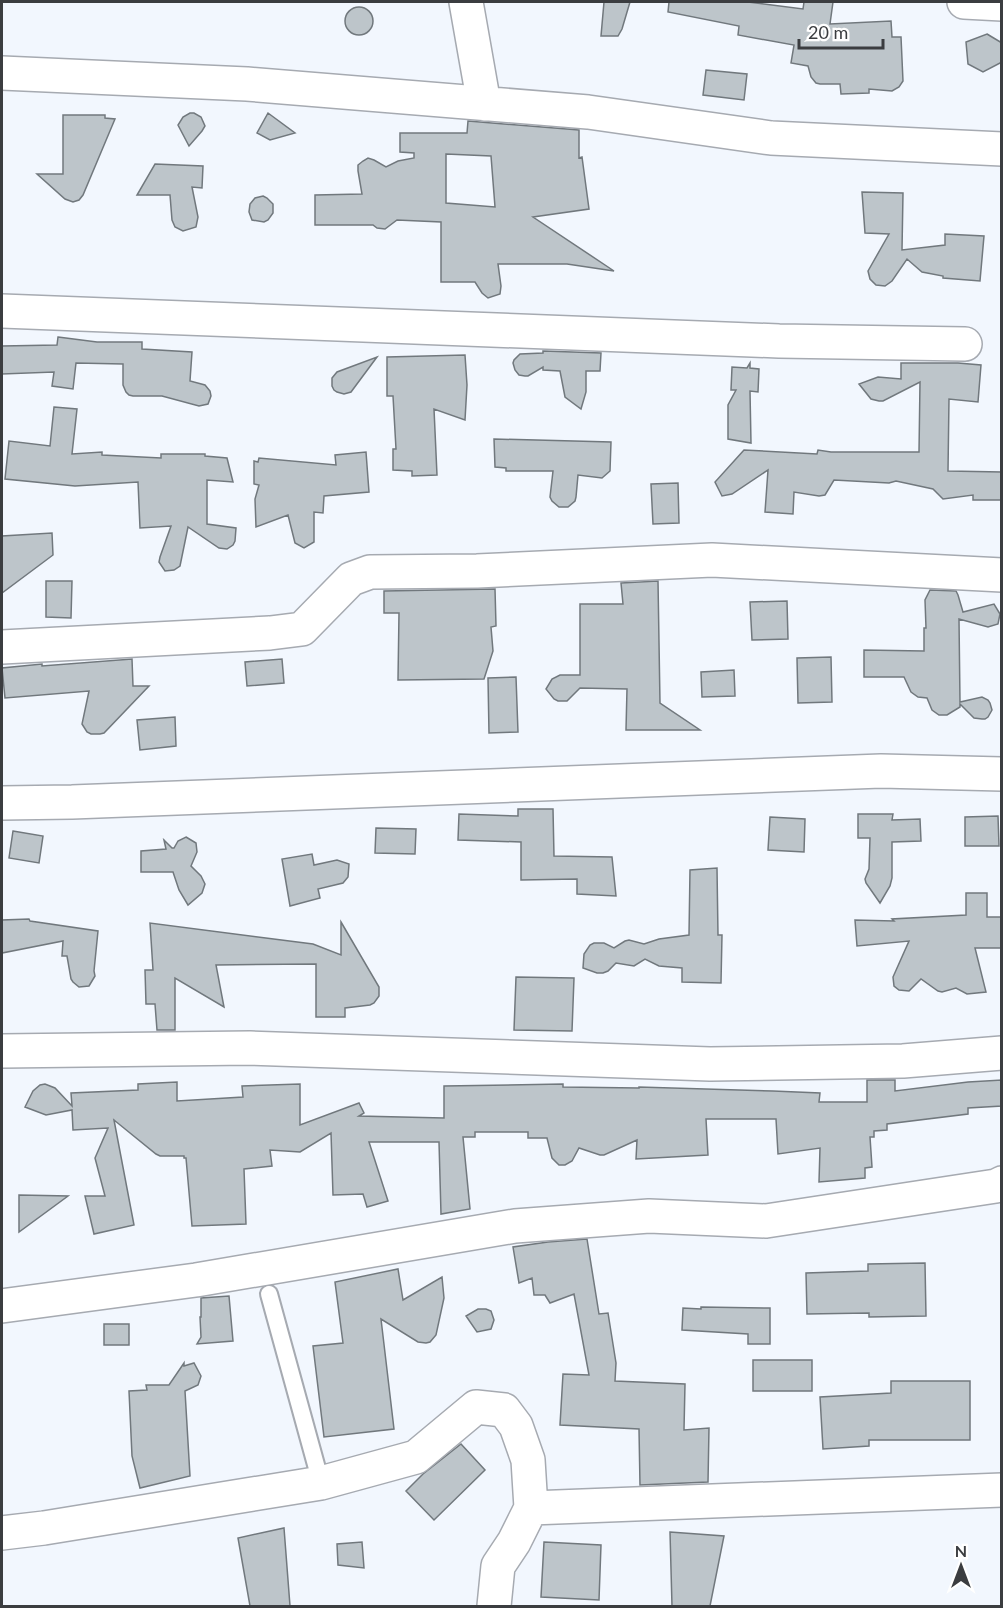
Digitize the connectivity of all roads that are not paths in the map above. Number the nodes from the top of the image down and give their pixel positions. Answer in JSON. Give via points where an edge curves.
{"nodes":[{"id":1,"x":466,"y":2,"type":"edge"},
{"id":2,"x":964,"y":2,"type":"edge"},
{"id":3,"x":1002,"y":4,"type":"edge"},
{"id":4,"x":2,"y":73,"type":"edge"},
{"id":5,"x":484,"y":104,"type":"junction"},
{"id":6,"x":1002,"y":149,"type":"edge"},
{"id":7,"x":2,"y":311,"type":"edge"},
{"id":8,"x":965,"y":344,"type":"dead end"},
{"id":9,"x":1002,"y":575,"type":"edge"},
{"id":10,"x":2,"y":647,"type":"edge"},
{"id":11,"x":1002,"y":774,"type":"edge"},
{"id":12,"x":2,"y":803,"type":"edge"},
{"id":13,"x":2,"y":1051,"type":"edge"},
{"id":14,"x":1002,"y":1053,"type":"edge"},
{"id":15,"x":1002,"y":1183,"type":"edge"},
{"id":16,"x":269,"y":1294,"type":"dead end"},
{"id":17,"x":2,"y":1306,"type":"edge"},
{"id":18,"x":321,"y":1483,"type":"junction"},
{"id":19,"x":1002,"y":1490,"type":"edge"},
{"id":20,"x":531,"y":1508,"type":"junction"},
{"id":21,"x":2,"y":1533,"type":"edge"},
{"id":22,"x":494,"y":1606,"type":"edge"}],
"edges":[{"from":1,"to":5,"type":"street"},
{"from":2,"to":3,"type":"street"},
{"from":4,"to":5,"type":"street","via":[[247,84]]},
{"from":5,"to":6,"type":"street","via":[[588,112],[771,138]]},
{"from":7,"to":8,"type":"street"},
{"from":9,"to":10,"type":"street","via":[[712,560],[370,572],[351,579],[302,629]]},
{"from":11,"to":12,"type":"street","via":[[881,771]]},
{"from":13,"to":14,"type":"street","via":[[250,1048],[710,1064],[903,1061]]},
{"from":15,"to":17,"type":"street","via":[[766,1221],[649,1216],[515,1226],[196,1280]]},
{"from":16,"to":18,"type":"lane"},
{"from":18,"to":20,"type":"street","via":[[416,1457],[476,1407],[504,1410],[516,1426],[528,1460]]},
{"from":18,"to":21,"type":"street"},
{"from":19,"to":20,"type":"street"},
{"from":20,"to":22,"type":"street","via":[[498,1566]]}]}
